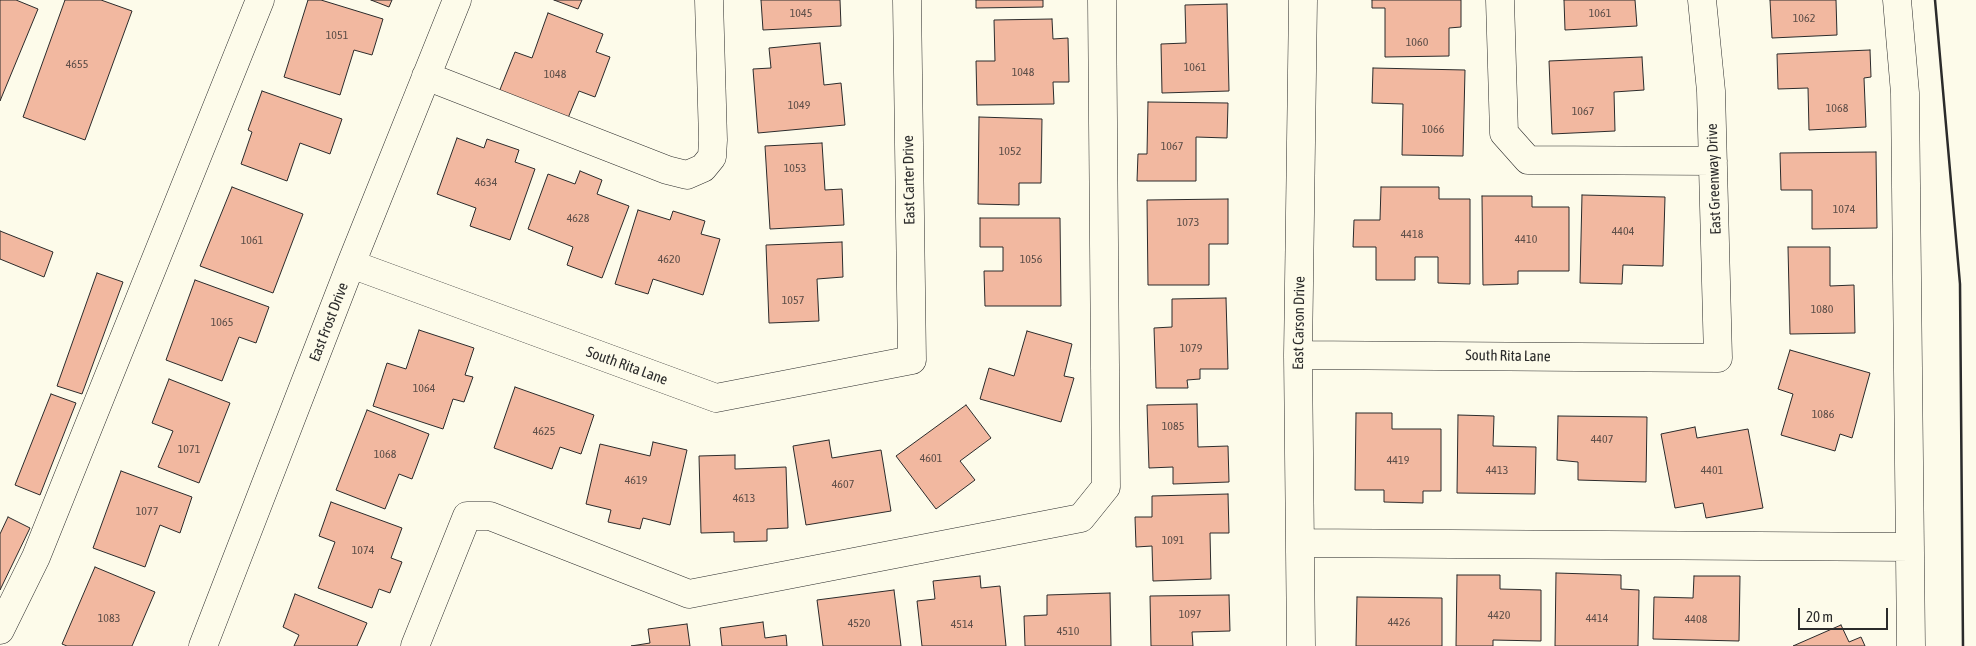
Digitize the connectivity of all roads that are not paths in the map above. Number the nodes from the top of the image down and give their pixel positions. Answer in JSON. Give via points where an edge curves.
{"nodes":[{"id":1,"x":260,"y":0,"type":"edge"},
{"id":2,"x":457,"y":0,"type":"edge"},
{"id":3,"x":709,"y":0,"type":"edge"},
{"id":4,"x":906,"y":0,"type":"edge"},
{"id":5,"x":1102,"y":0,"type":"edge"},
{"id":6,"x":1303,"y":0,"type":"edge"},
{"id":7,"x":1500,"y":0,"type":"edge"},
{"id":8,"x":1702,"y":0,"type":"edge"},
{"id":9,"x":1897,"y":0,"type":"edge"},
{"id":10,"x":426,"y":76,"type":"junction"},
{"id":11,"x":1714,"y":161,"type":"junction"},
{"id":12,"x":351,"y":264,"type":"junction"},
{"id":13,"x":1298,"y":355,"type":"junction"},
{"id":14,"x":1718,"y":358,"type":"joint"},
{"id":15,"x":912,"y":360,"type":"joint"},
{"id":16,"x":1300,"y":543,"type":"junction"},
{"id":17,"x":1910,"y":546,"type":"junction"},
{"id":18,"x":0,"y":630,"type":"edge"},
{"id":19,"x":203,"y":646,"type":"edge"},
{"id":20,"x":415,"y":646,"type":"edge"},
{"id":21,"x":1301,"y":646,"type":"edge"},
{"id":22,"x":1911,"y":646,"type":"edge"}],
"edges":[{"from":1,"to":18,"type":"street","via":[[36,557]]},
{"from":2,"to":10,"type":"street","name":"East Frost Drive"},
{"from":3,"to":10,"type":"street","via":[[712,157],[703,168],[687,176]]},
{"from":4,"to":15,"type":"street","name":"East Carter Drive"},
{"from":5,"to":20,"type":"street","via":[[1106,487],[1082,518],[689,594],[490,516],[467,516]]},
{"from":6,"to":13,"type":"street","name":"East Carson Drive"},
{"from":7,"to":11,"type":"street","via":[[1504,133],[1528,160]]},
{"from":8,"to":11,"type":"street","name":"East Greenway Drive","via":[[1712,91]]},
{"from":9,"to":17,"type":"street","via":[[1905,93]]},
{"from":10,"to":12,"type":"street","name":"East Frost Drive"},
{"from":11,"to":14,"type":"street","name":"East Greenway Drive"},
{"from":12,"to":15,"type":"street","name":"South Rita Lane","via":[[716,398]]},
{"from":12,"to":19,"type":"street","name":"East Frost Drive"},
{"from":13,"to":14,"type":"street","name":"South Rita Lane"},
{"from":13,"to":16,"type":"street","name":"East Carson Drive"},
{"from":16,"to":17,"type":"street"},
{"from":16,"to":21,"type":"street","name":"East Carson Drive"},
{"from":17,"to":22,"type":"street"}]}
